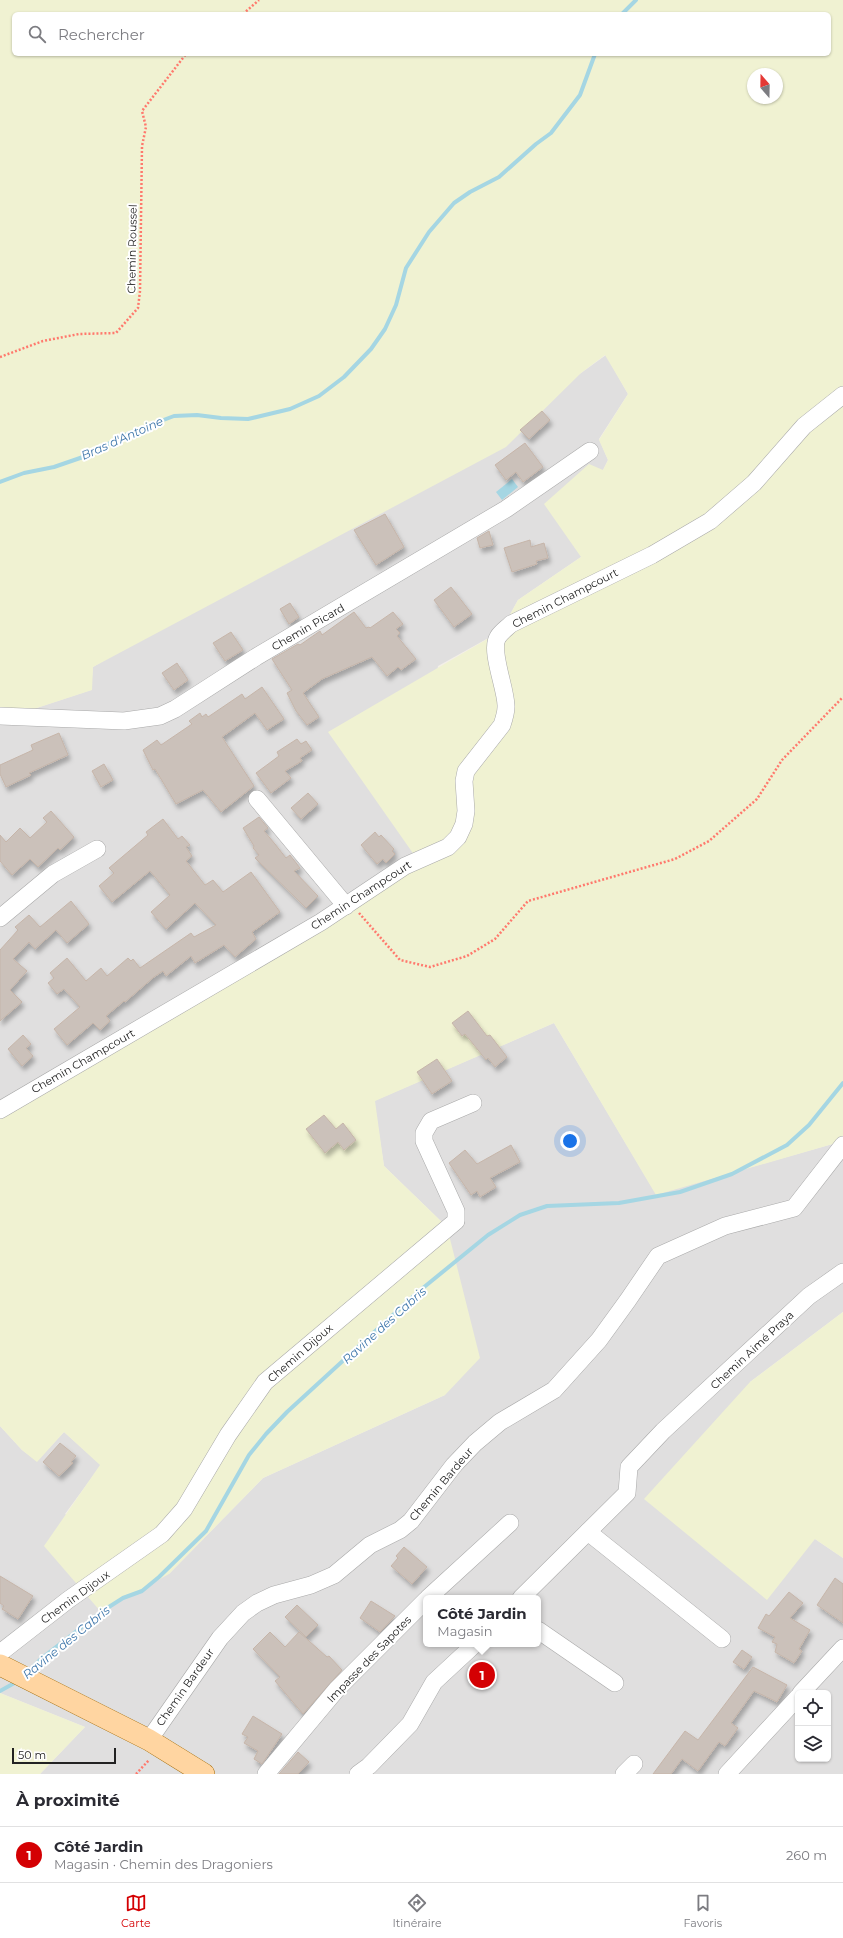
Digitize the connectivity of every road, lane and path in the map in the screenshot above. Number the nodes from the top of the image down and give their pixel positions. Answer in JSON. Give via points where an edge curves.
{"nodes":[{"id":1,"x":259,"y":0,"type":"edge"},
{"id":2,"x":245,"y":12,"type":"edge"},
{"id":3,"x":184,"y":56,"type":"edge"},
{"id":4,"x":0,"y":357,"type":"edge"},
{"id":5,"x":843,"y":395,"type":"edge"},
{"id":6,"x":590,"y":451,"type":"dead end"},
{"id":7,"x":843,"y":697,"type":"edge"},
{"id":8,"x":0,"y":716,"type":"edge"},
{"id":9,"x":257,"y":799,"type":"dead end"},
{"id":10,"x":97,"y":849,"type":"dead end"},
{"id":11,"x":348,"y":905,"type":"junction"},
{"id":12,"x":0,"y":918,"type":"edge"},
{"id":13,"x":472,"y":1103,"type":"dead end"},
{"id":14,"x":0,"y":1110,"type":"edge"},
{"id":15,"x":843,"y":1145,"type":"edge"},
{"id":16,"x":843,"y":1272,"type":"edge"},
{"id":17,"x":510,"y":1523,"type":"dead end"},
{"id":18,"x":588,"y":1532,"type":"junction"},
{"id":19,"x":431,"y":1595,"type":"edge"},
{"id":20,"x":524,"y":1595,"type":"edge"},
{"id":21,"x":423,"y":1603,"type":"edge"},
{"id":22,"x":541,"y":1632,"type":"edge"},
{"id":23,"x":722,"y":1639,"type":"dead end"},
{"id":24,"x":472,"y":1647,"type":"edge"},
{"id":25,"x":843,"y":1648,"type":"edge"},
{"id":26,"x":1,"y":1661,"type":"edge"},
{"id":27,"x":615,"y":1683,"type":"dead end"},
{"id":28,"x":804,"y":1690,"type":"edge"},
{"id":29,"x":795,"y":1700,"type":"edge"},
{"id":30,"x":149,"y":1740,"type":"junction"},
{"id":31,"x":204,"y":1774,"type":"edge"},
{"id":32,"x":266,"y":1774,"type":"edge"},
{"id":33,"x":358,"y":1774,"type":"edge"},
{"id":34,"x":727,"y":1774,"type":"edge"}],
"edges":[{"from":1,"to":2,"type":"path"},
{"from":3,"to":4,"type":"path","name":"Chemin Roussel","via":[[142,111],[146,127],[142,146],[138,308],[116,333],[79,334],[44,341]]},
{"from":5,"to":11,"type":"street","name":"Chemin Champcourt","via":[[804,426],[754,483],[710,521],[652,555],[511,624],[497,638],[499,674],[506,706],[505,716],[502,725],[466,771],[466,811],[458,837],[448,847],[405,866]]},
{"from":6,"to":8,"type":"street","name":"Chemin Picard","via":[[506,509],[160,716],[124,721]]},
{"from":7,"to":11,"type":"path","via":[[782,760],[757,799],[709,841],[674,858],[528,901],[495,939],[467,956],[430,967],[400,960]]},
{"from":9,"to":11,"type":"street"},
{"from":10,"to":12,"type":"street","via":[[53,874]]},
{"from":11,"to":14,"type":"street","name":"Chemin Champcourt"},
{"from":13,"to":26,"type":"street","name":"Chemin Dijoux","via":[[431,1121],[424,1133],[424,1142],[456,1211],[456,1220],[265,1382],[228,1435],[184,1509],[162,1534],[68,1600]]},
{"from":15,"to":30,"type":"street","name":"Chemin Bardeur","via":[[794,1208],[725,1226],[658,1256],[599,1340],[554,1390],[500,1422],[475,1443],[454,1465],[411,1521],[400,1530],[370,1545],[334,1575],[311,1585],[274,1595],[244,1613],[220,1638]]},
{"from":16,"to":18,"type":"street","name":"Chemin Aimé Praya","via":[[809,1296],[663,1431],[629,1467],[627,1493]]},
{"from":17,"to":19,"type":"street","name":"Impasse des Sapotes"},
{"from":18,"to":20,"type":"street","name":"Chemin Aimé Praya"},
{"from":18,"to":23,"type":"street"},
{"from":21,"to":32,"type":"street","name":"Impasse des Sapotes","via":[[337,1689]]},
{"from":22,"to":27,"type":"street"},
{"from":24,"to":33,"type":"street","via":[[434,1682],[410,1724]]},
{"from":25,"to":28,"type":"street"},
{"from":26,"to":30,"type":"main road","via":[[38,1685]]},
{"from":29,"to":34,"type":"street"},
{"from":30,"to":31,"type":"main road"}]}
